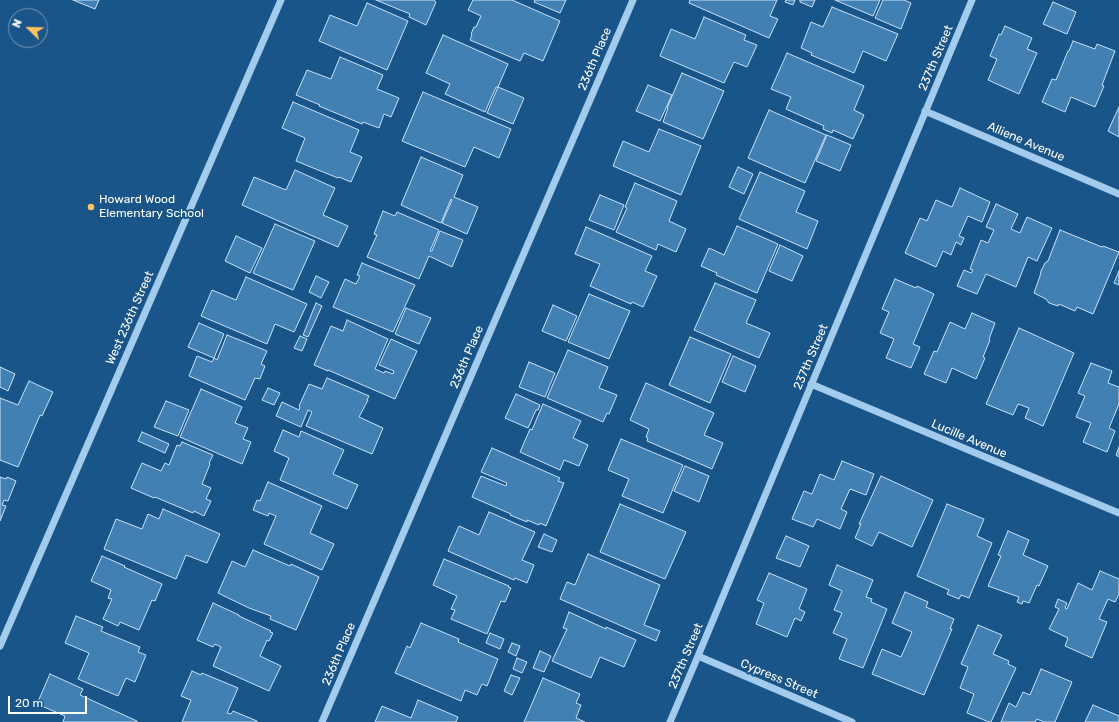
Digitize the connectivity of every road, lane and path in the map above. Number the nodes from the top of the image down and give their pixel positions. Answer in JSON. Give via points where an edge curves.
{"nodes":[{"id":1,"x":281,"y":0,"type":"edge"},
{"id":2,"x":633,"y":0,"type":"edge"},
{"id":3,"x":972,"y":0,"type":"edge"},
{"id":4,"x":925,"y":111,"type":"junction"},
{"id":5,"x":1119,"y":194,"type":"edge"},
{"id":6,"x":811,"y":384,"type":"junction"},
{"id":7,"x":1119,"y":513,"type":"edge"},
{"id":8,"x":0,"y":646,"type":"edge"},
{"id":9,"x":698,"y":656,"type":"junction"},
{"id":10,"x":322,"y":722,"type":"edge"},
{"id":11,"x":670,"y":722,"type":"edge"},
{"id":12,"x":852,"y":722,"type":"edge"}],
"edges":[{"from":1,"to":8,"type":"street","name":"West 236th Street"},
{"from":2,"to":10,"type":"street","name":"236th Place"},
{"from":3,"to":4,"type":"street","name":"237th Street"},
{"from":4,"to":5,"type":"street","name":"Alliene Avenue"},
{"from":4,"to":6,"type":"street","name":"237th Street"},
{"from":6,"to":7,"type":"street","name":"Lucille Avenue"},
{"from":6,"to":9,"type":"street","name":"237th Street"},
{"from":9,"to":11,"type":"street","name":"237th Street"},
{"from":9,"to":12,"type":"street","name":"Cypress Street"}]}
